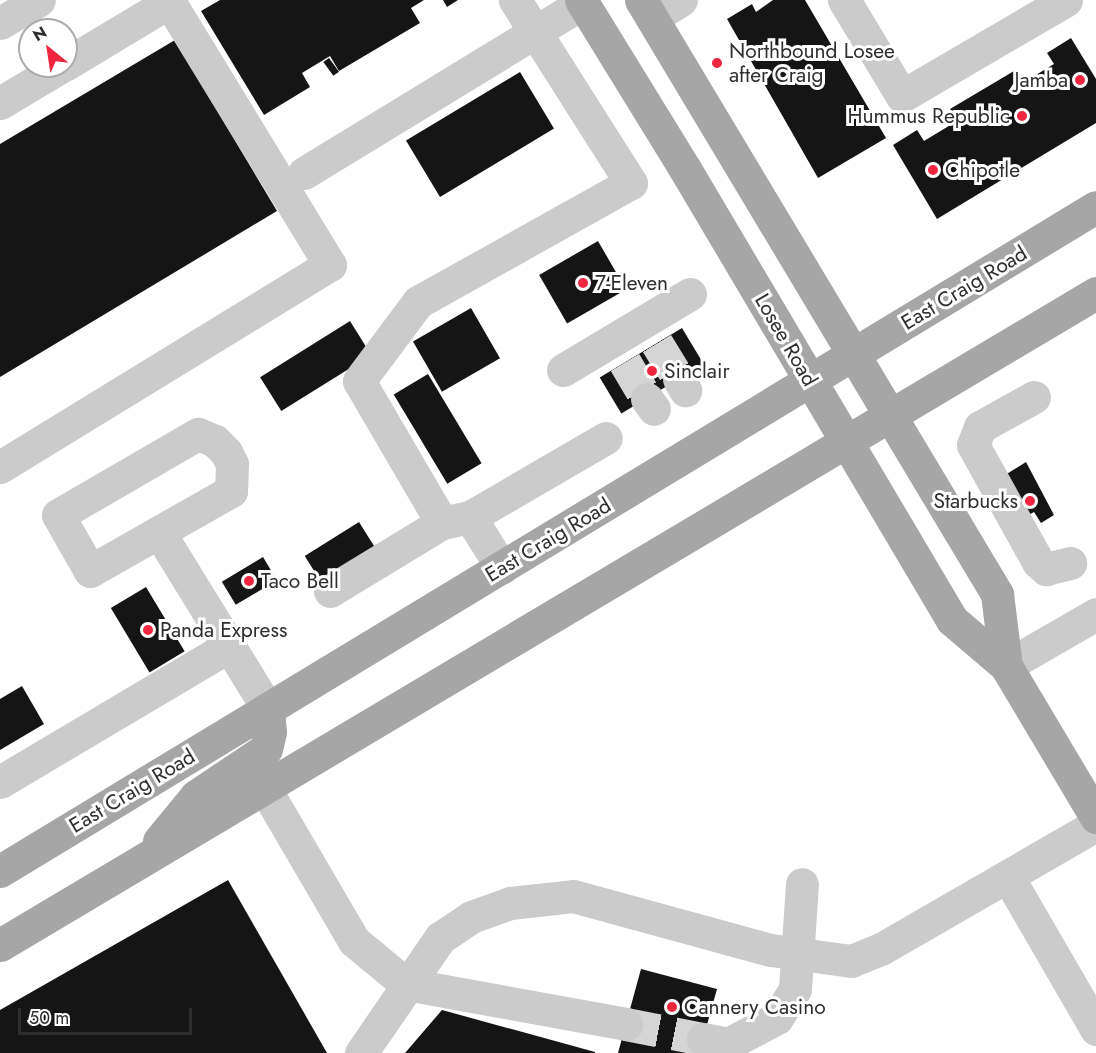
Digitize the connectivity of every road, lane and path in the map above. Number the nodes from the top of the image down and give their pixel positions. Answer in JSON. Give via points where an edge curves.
{"nodes":[{"id":1,"x":39,"y":0,"type":"edge"},
{"id":2,"x":515,"y":0,"type":"edge"},
{"id":3,"x":681,"y":0,"type":"edge"},
{"id":4,"x":844,"y":0,"type":"edge"},
{"id":5,"x":1066,"y":0,"type":"edge"},
{"id":6,"x":169,"y":1,"type":"edge"},
{"id":7,"x":582,"y":2,"type":"edge"},
{"id":8,"x":647,"y":9,"type":"edge"},
{"id":9,"x":0,"y":23,"type":"edge"},
{"id":10,"x":534,"y":31,"type":"junction"},
{"id":11,"x":78,"y":57,"type":"edge"},
{"id":12,"x":42,"y":78,"type":"edge"},
{"id":13,"x":0,"y":103,"type":"edge"},
{"id":14,"x":303,"y":173,"type":"dead end"},
{"id":15,"x":1096,"y":207,"type":"edge"},
{"id":16,"x":690,"y":294,"type":"dead end"},
{"id":17,"x":1095,"y":295,"type":"edge"},
{"id":18,"x":855,"y":354,"type":"junction"},
{"id":19,"x":563,"y":370,"type":"dead end"},
{"id":20,"x":811,"y":382,"type":"junction"},
{"id":21,"x":1034,"y":397,"type":"dead end"},
{"id":22,"x":890,"y":418,"type":"junction"},
{"id":23,"x":606,"y":438,"type":"dead end"},
{"id":24,"x":847,"y":444,"type":"junction"},
{"id":25,"x":0,"y":467,"type":"edge"},
{"id":26,"x":456,"y":520,"type":"junction"},
{"id":27,"x":159,"y":532,"type":"junction"},
{"id":28,"x":1070,"y":563,"type":"dead end"},
{"id":29,"x":502,"y":568,"type":"junction"},
{"id":30,"x":330,"y":591,"type":"dead end"},
{"id":31,"x":1096,"y":614,"type":"edge"},
{"id":32,"x":229,"y":646,"type":"junction"},
{"id":33,"x":1006,"y":666,"type":"junction"},
{"id":34,"x":268,"y":710,"type":"junction"},
{"id":35,"x":0,"y":782,"type":"edge"},
{"id":36,"x":264,"y":787,"type":"junction"},
{"id":37,"x":1096,"y":817,"type":"edge"},
{"id":38,"x":1096,"y":825,"type":"edge"},
{"id":39,"x":142,"y":861,"type":"junction"},
{"id":40,"x":2,"y":866,"type":"edge"},
{"id":41,"x":1008,"y":877,"type":"junction"},
{"id":42,"x":802,"y":884,"type":"dead end"},
{"id":43,"x":0,"y":945,"type":"edge"},
{"id":44,"x":799,"y":953,"type":"junction"},
{"id":45,"x":406,"y":984,"type":"junction"},
{"id":46,"x":626,"y":1024,"type":"tunnel mouth"},
{"id":47,"x":1096,"y":1029,"type":"edge"},
{"id":48,"x":703,"y":1039,"type":"tunnel mouth"},
{"id":49,"x":361,"y":1053,"type":"edge"}],
"edges":[{"from":1,"to":9,"type":"street"},
{"from":2,"to":10,"type":"street"},
{"from":3,"to":8,"type":"street"},
{"from":4,"to":5,"type":"street","via":[[902,96]]},
{"from":6,"to":11,"type":"street"},
{"from":6,"to":25,"type":"street","via":[[330,265]]},
{"from":7,"to":10,"type":"street"},
{"from":7,"to":20,"type":"main road","name":"Losee Road"},
{"from":8,"to":18,"type":"main road","name":"Losee Road"},
{"from":10,"to":14,"type":"street"},
{"from":10,"to":26,"type":"street","via":[[631,183],[418,302],[359,381]]},
{"from":12,"to":13,"type":"street"},
{"from":15,"to":18,"type":"main road","name":"East Craig Road"},
{"from":16,"to":19,"type":"street","via":[[650,333],[619,352]]},
{"from":17,"to":22,"type":"main road"},
{"from":18,"to":20,"type":"main road","name":"East Craig Road"},
{"from":18,"to":22,"type":"main road","name":"Losee Road"},
{"from":20,"to":24,"type":"main road","name":"Losee Road"},
{"from":20,"to":29,"type":"main road","name":"East Craig Road"},
{"from":21,"to":28,"type":"street","via":[[980,427],[973,445],[1038,562],[1046,569]]},
{"from":22,"to":24,"type":"main road"},
{"from":22,"to":33,"type":"main road","name":"Losee Road","via":[[997,594]]},
{"from":23,"to":26,"type":"street"},
{"from":24,"to":33,"type":"main road","name":"Losee Road","via":[[952,620]]},
{"from":24,"to":36,"type":"main road"},
{"from":26,"to":29,"type":"street"},
{"from":26,"to":30,"type":"street"},
{"from":27,"to":27,"type":"street","via":[[90,571],[58,515],[198,434],[206,436],[226,452],[232,464],[231,491]]},
{"from":27,"to":32,"type":"street"},
{"from":29,"to":34,"type":"main road","name":"East Craig Road"},
{"from":31,"to":33,"type":"street"},
{"from":32,"to":34,"type":"street"},
{"from":32,"to":35,"type":"street"},
{"from":33,"to":37,"type":"main road","name":"Losee Road"},
{"from":34,"to":39,"type":"main road","via":[[270,732],[266,749],[196,796]]},
{"from":34,"to":40,"type":"main road","name":"East Craig Road"},
{"from":36,"to":39,"type":"main road"},
{"from":36,"to":45,"type":"street","via":[[354,941]]},
{"from":38,"to":41,"type":"street"},
{"from":39,"to":43,"type":"main road"},
{"from":41,"to":44,"type":"street","via":[[881,949],[851,961]]},
{"from":41,"to":47,"type":"street"},
{"from":42,"to":44,"type":"street"},
{"from":44,"to":45,"type":"street","via":[[771,950],[573,896],[510,903],[471,917],[440,938]]},
{"from":44,"to":48,"type":"street","via":[[795,989],[777,1018],[728,1044]]},
{"from":45,"to":46,"type":"street"},
{"from":45,"to":49,"type":"street"}]}
